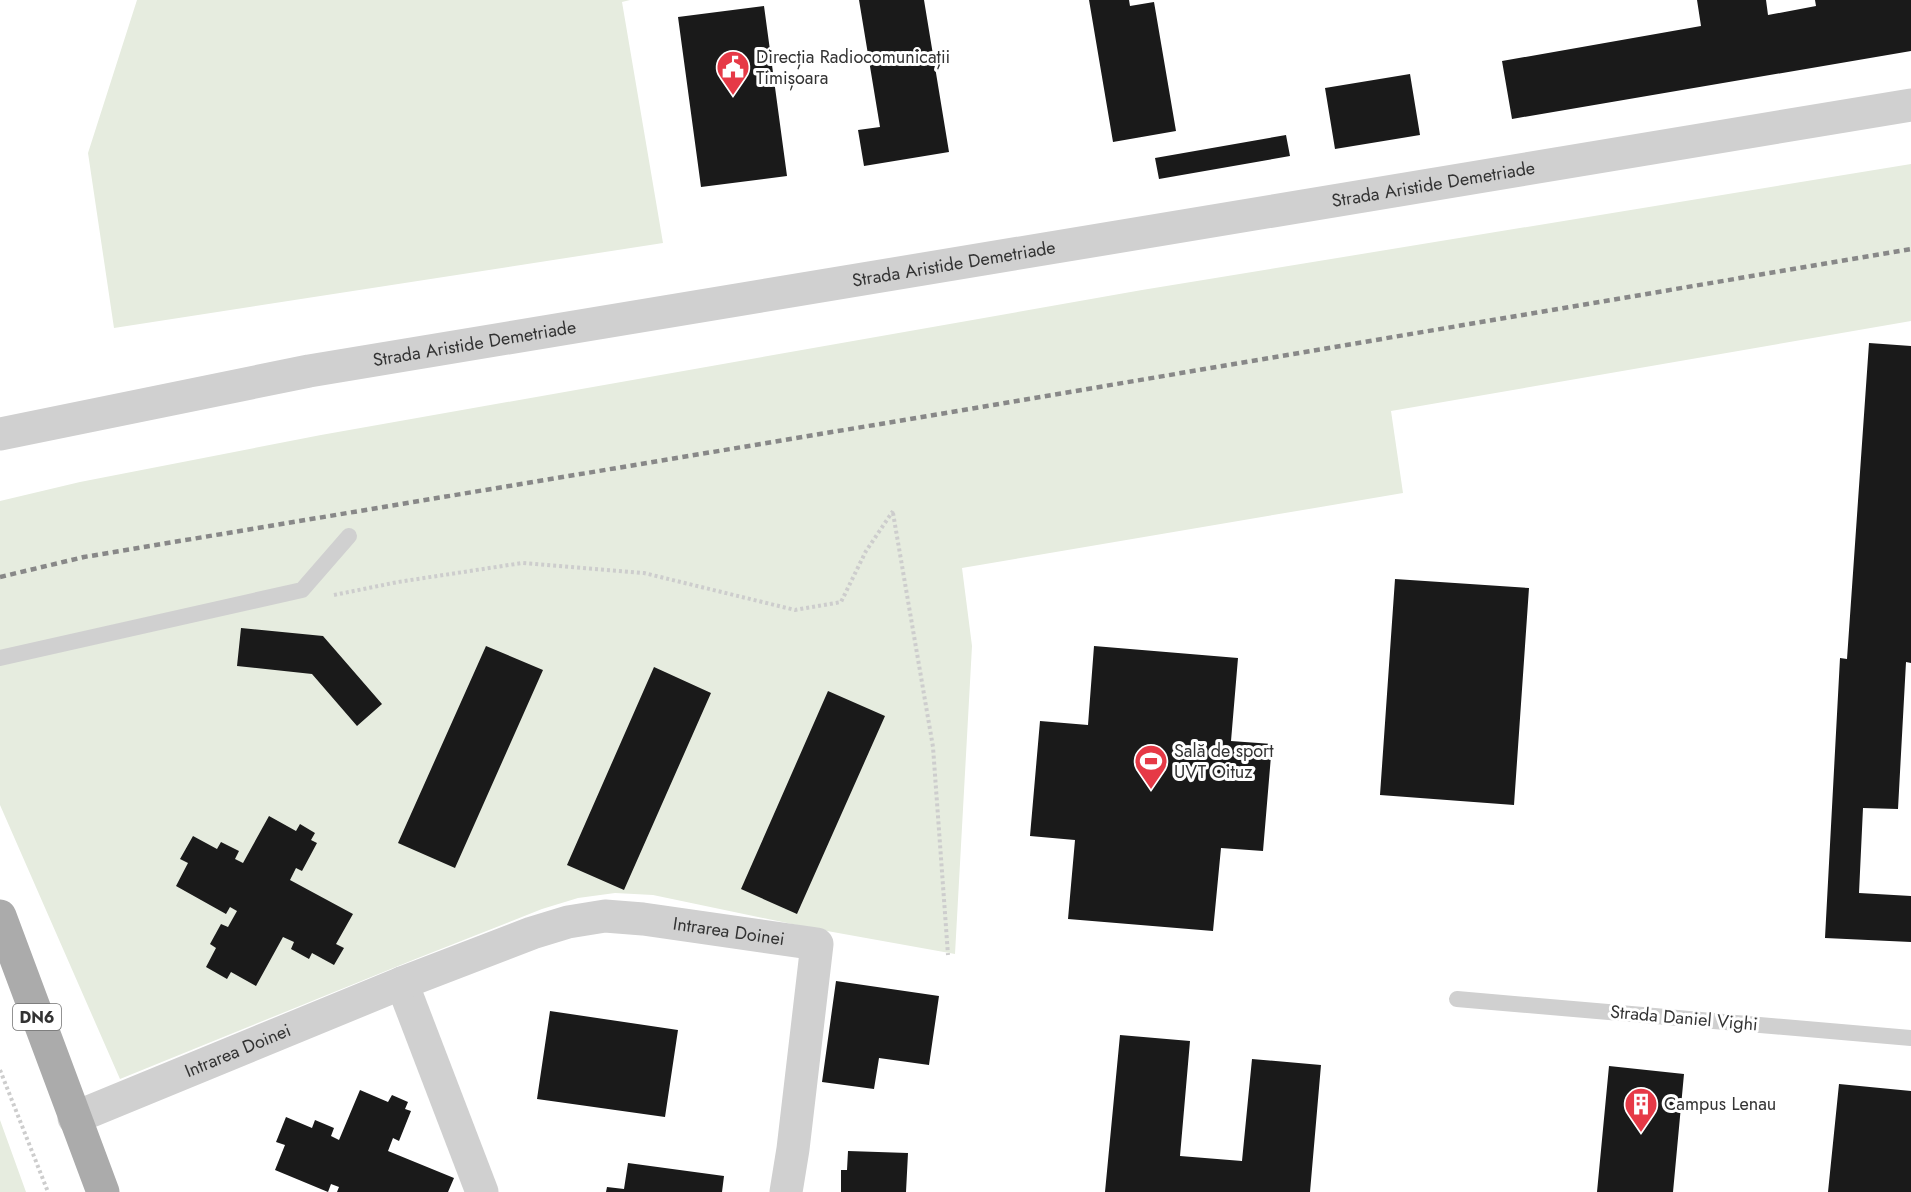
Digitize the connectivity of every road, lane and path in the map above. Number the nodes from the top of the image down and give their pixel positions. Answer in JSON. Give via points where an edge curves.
{"nodes":[{"id":1,"x":1911,"y":105,"type":"edge"},
{"id":2,"x":0,"y":434,"type":"edge"},
{"id":3,"x":349,"y":536,"type":"dead end"},
{"id":4,"x":331,"y":595,"type":"dead end"},
{"id":5,"x":0,"y":658,"type":"edge"},
{"id":6,"x":0,"y":916,"type":"edge"},
{"id":7,"x":948,"y":955,"type":"dead end"},
{"id":8,"x":402,"y":983,"type":"junction"},
{"id":9,"x":1457,"y":999,"type":"dead end"},
{"id":10,"x":1911,"y":1038,"type":"edge"},
{"id":11,"x":0,"y":1070,"type":"edge"},
{"id":12,"x":74,"y":1118,"type":"junction"},
{"id":13,"x":48,"y":1192,"type":"edge"},
{"id":14,"x":103,"y":1192,"type":"edge"},
{"id":15,"x":482,"y":1192,"type":"edge"},
{"id":16,"x":786,"y":1192,"type":"edge"}],
"edges":[{"from":1,"to":2,"type":"street","name":"Strada Aristide Demetriade","via":[[309,371]]},
{"from":3,"to":5,"type":"lane","via":[[302,590]]},
{"from":4,"to":7,"type":"path","via":[[522,563],[644,573],[795,610],[841,602],[866,551],[893,511],[933,747]]},
{"from":6,"to":12,"type":"main road","number":"DN6"},
{"from":8,"to":12,"type":"street","name":"Intrarea Doinei"},
{"from":8,"to":15,"type":"street"},
{"from":8,"to":16,"type":"street","name":"Intrarea Doinei","via":[[532,933],[605,916],[817,944]]},
{"from":9,"to":10,"type":"lane","name":"Strada Daniel Vighi"},
{"from":11,"to":13,"type":"path"},
{"from":12,"to":14,"type":"main road","number":"DN6"}]}
